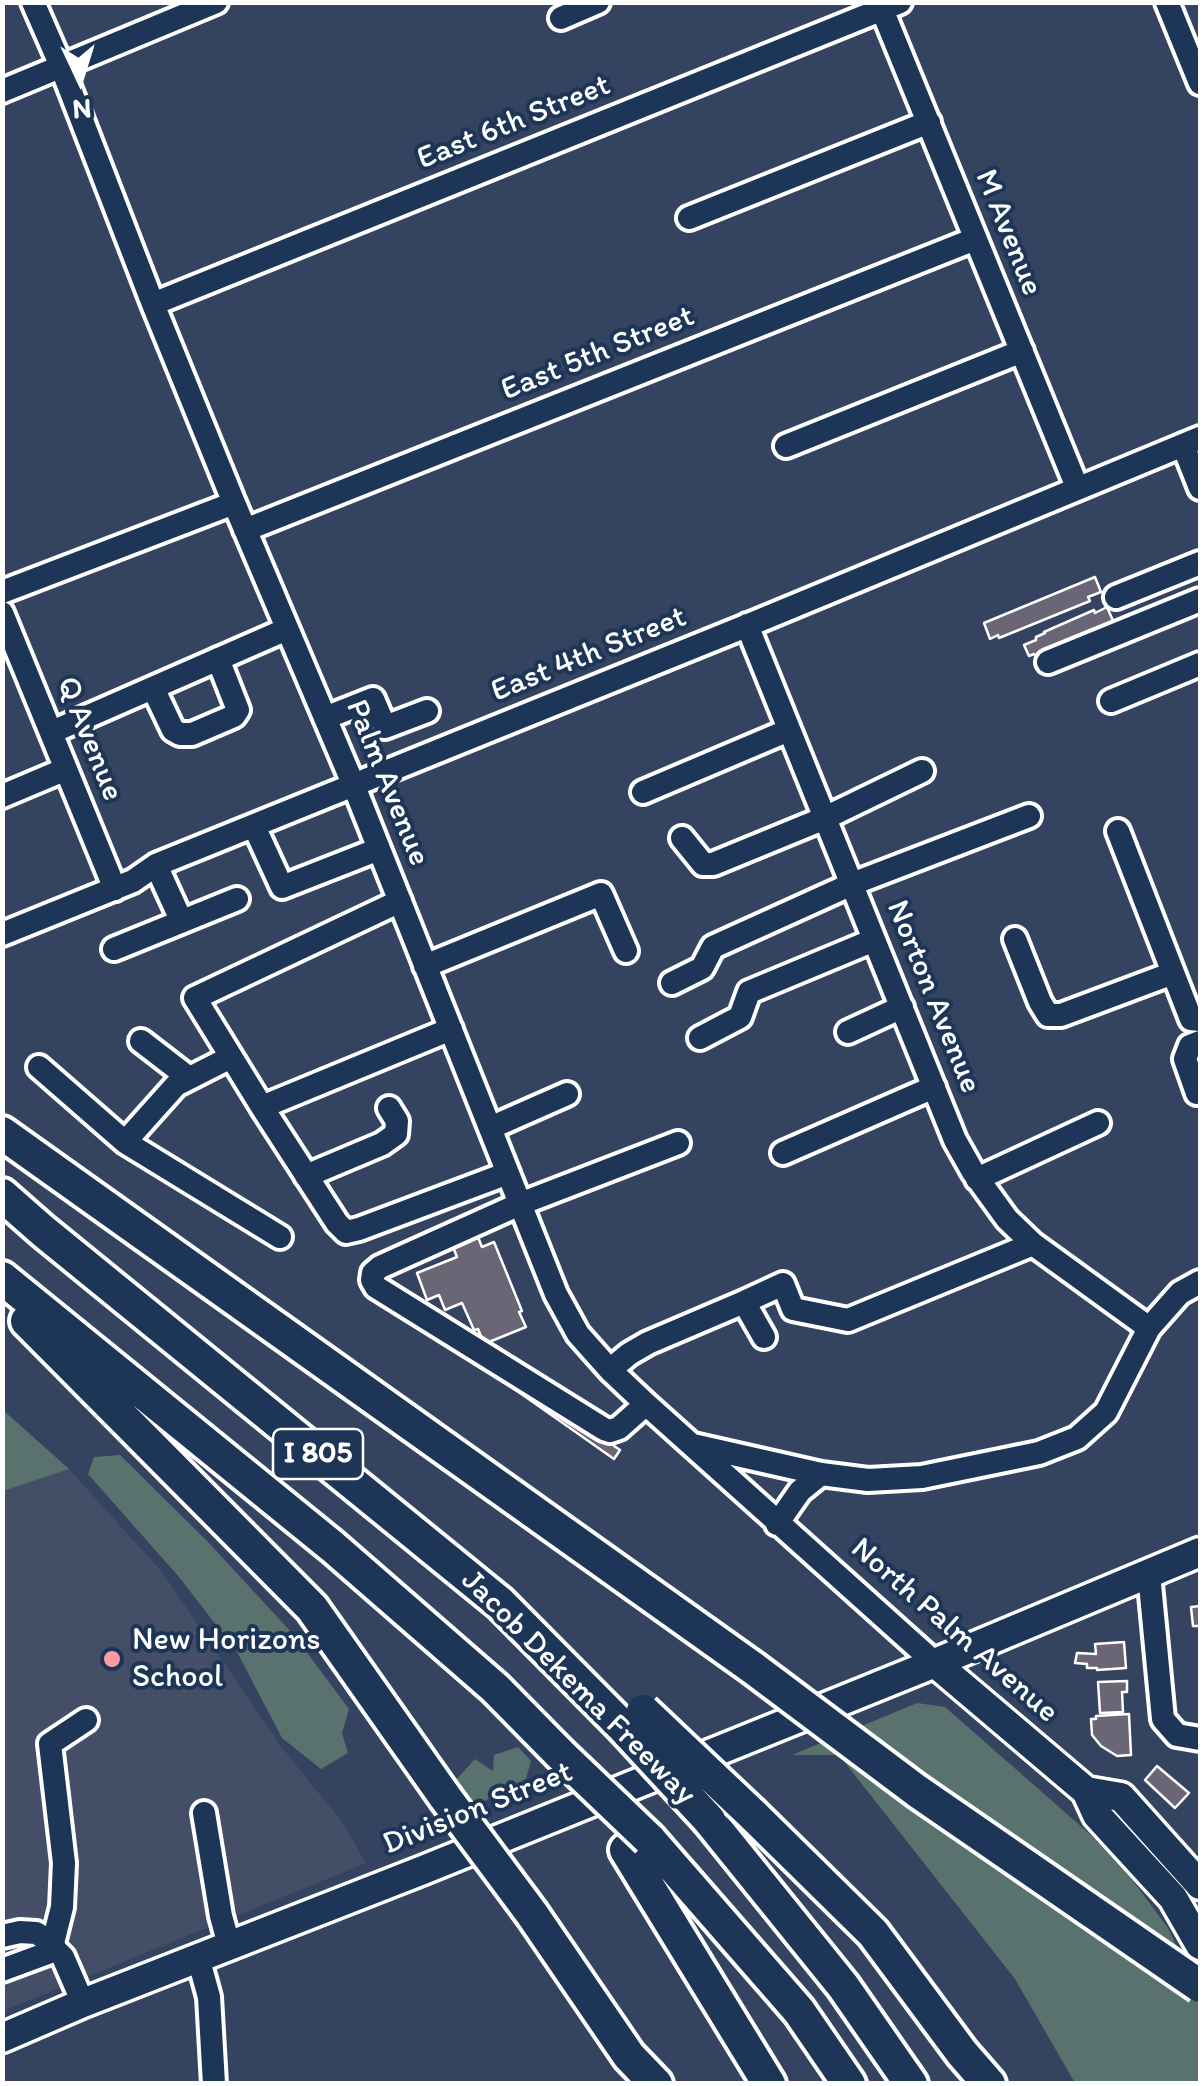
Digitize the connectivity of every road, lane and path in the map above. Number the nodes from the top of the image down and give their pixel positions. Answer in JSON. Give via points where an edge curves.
{"nodes":[{"id":1,"x":32,"y":2,"type":"edge"},
{"id":2,"x":216,"y":2,"type":"edge"},
{"id":3,"x":598,"y":2,"type":"edge"},
{"id":4,"x":1168,"y":2,"type":"edge"},
{"id":5,"x":887,"y":5,"type":"edge"},
{"id":6,"x":561,"y":18,"type":"dead end"},
{"id":7,"x":62,"y":66,"type":"junction"},
{"id":8,"x":1200,"y":83,"type":"edge"},
{"id":9,"x":2,"y":91,"type":"edge"},
{"id":10,"x":928,"y":122,"type":"junction"},
{"id":11,"x":689,"y":218,"type":"dead end"},
{"id":12,"x":975,"y":239,"type":"junction"},
{"id":13,"x":153,"y":304,"type":"junction"},
{"id":14,"x":1022,"y":351,"type":"junction"},
{"id":15,"x":1192,"y":441,"type":"edge"},
{"id":16,"x":786,"y":446,"type":"dead end"},
{"id":17,"x":1077,"y":487,"type":"junction"},
{"id":18,"x":1200,"y":488,"type":"edge"},
{"id":19,"x":234,"y":503,"type":"junction"},
{"id":20,"x":245,"y":530,"type":"junction"},
{"id":21,"x":1200,"y":563,"type":"edge"},
{"id":22,"x":2,"y":592,"type":"edge"},
{"id":23,"x":1116,"y":597,"type":"dead end"},
{"id":24,"x":1200,"y":600,"type":"edge"},
{"id":25,"x":2,"y":613,"type":"edge"},
{"id":26,"x":747,"y":626,"type":"junction"},
{"id":27,"x":287,"y":628,"type":"junction"},
{"id":28,"x":11,"y":659,"type":"edge"},
{"id":29,"x":218,"y":659,"type":"junction"},
{"id":30,"x":1048,"y":662,"type":"dead end"},
{"id":31,"x":1200,"y":664,"type":"edge"},
{"id":32,"x":153,"y":688,"type":"junction"},
{"id":33,"x":1110,"y":701,"type":"dead end"},
{"id":34,"x":426,"y":711,"type":"dead end"},
{"id":35,"x":325,"y":718,"type":"junction"},
{"id":36,"x":402,"y":720,"type":"junction"},
{"id":37,"x":789,"y":730,"type":"junction"},
{"id":38,"x":52,"y":732,"type":"junction"},
{"id":39,"x":419,"y":759,"type":"junction"},
{"id":40,"x":66,"y":769,"type":"junction"},
{"id":41,"x":922,"y":771,"type":"dead end"},
{"id":42,"x":354,"y":786,"type":"junction"},
{"id":43,"x":643,"y":792,"type":"dead end"},
{"id":44,"x":2,"y":796,"type":"edge"},
{"id":45,"x":1029,"y":816,"type":"dead end"},
{"id":46,"x":825,"y":818,"type":"junction"},
{"id":47,"x":254,"y":826,"type":"junction"},
{"id":48,"x":1118,"y":831,"type":"dead end"},
{"id":49,"x":682,"y":838,"type":"dead end"},
{"id":50,"x":379,"y":849,"type":"junction"},
{"id":51,"x":156,"y":866,"type":"junction"},
{"id":52,"x":852,"y":884,"type":"junction"},
{"id":53,"x":115,"y":889,"type":"junction"},
{"id":54,"x":238,"y":899,"type":"dead end"},
{"id":55,"x":400,"y":901,"type":"junction"},
{"id":56,"x":181,"y":920,"type":"junction"},
{"id":57,"x":2,"y":934,"type":"edge"},
{"id":58,"x":874,"y":940,"type":"junction"},
{"id":59,"x":1015,"y":940,"type":"dead end"},
{"id":60,"x":114,"y":948,"type":"dead end"},
{"id":61,"x":626,"y":951,"type":"dead end"},
{"id":62,"x":426,"y":966,"type":"junction"},
{"id":63,"x":1173,"y":973,"type":"junction"},
{"id":64,"x":672,"y":984,"type":"dead end"},
{"id":65,"x":902,"y":1007,"type":"junction"},
{"id":66,"x":1200,"y":1020,"type":"edge"},
{"id":67,"x":450,"y":1028,"type":"junction"},
{"id":68,"x":848,"y":1032,"type":"dead end"},
{"id":69,"x":700,"y":1038,"type":"dead end"},
{"id":70,"x":141,"y":1041,"type":"dead end"},
{"id":71,"x":1200,"y":1042,"type":"edge"},
{"id":72,"x":231,"y":1057,"type":"junction"},
{"id":73,"x":40,"y":1066,"type":"dead end"},
{"id":74,"x":190,"y":1078,"type":"junction"},
{"id":75,"x":934,"y":1087,"type":"junction"},
{"id":76,"x":568,"y":1094,"type":"dead end"},
{"id":77,"x":1197,"y":1094,"type":"dead end"},
{"id":78,"x":262,"y":1107,"type":"junction"},
{"id":79,"x":390,"y":1108,"type":"dead end"},
{"id":80,"x":1098,"y":1124,"type":"dead end"},
{"id":81,"x":490,"y":1128,"type":"junction"},
{"id":82,"x":2,"y":1133,"type":"edge"},
{"id":83,"x":125,"y":1142,"type":"junction"},
{"id":84,"x":678,"y":1143,"type":"dead end"},
{"id":85,"x":784,"y":1153,"type":"dead end"},
{"id":86,"x":508,"y":1173,"type":"junction"},
{"id":87,"x":306,"y":1176,"type":"junction"},
{"id":88,"x":977,"y":1179,"type":"junction"},
{"id":89,"x":2,"y":1195,"type":"edge"},
{"id":90,"x":520,"y":1204,"type":"junction"},
{"id":91,"x":280,"y":1237,"type":"dead end"},
{"id":92,"x":1033,"y":1244,"type":"junction"},
{"id":93,"x":2,"y":1278,"type":"edge"},
{"id":94,"x":1200,"y":1282,"type":"edge"},
{"id":95,"x":2,"y":1297,"type":"edge"},
{"id":96,"x":744,"y":1302,"type":"junction"},
{"id":97,"x":1148,"y":1328,"type":"junction"},
{"id":98,"x":764,"y":1336,"type":"dead end"},
{"id":99,"x":610,"y":1370,"type":"junction"},
{"id":100,"x":646,"y":1404,"type":"junction"},
{"id":101,"x":691,"y":1445,"type":"junction"},
{"id":102,"x":821,"y":1474,"type":"junction"},
{"id":103,"x":776,"y":1524,"type":"junction"},
{"id":104,"x":1200,"y":1552,"type":"edge"},
{"id":105,"x":1149,"y":1574,"type":"junction"},
{"id":106,"x":935,"y":1664,"type":"junction"},
{"id":107,"x":633,"y":1718,"type":"junction"},
{"id":108,"x":86,"y":1720,"type":"dead end"},
{"id":109,"x":1200,"y":1739,"type":"edge"},
{"id":110,"x":1086,"y":1791,"type":"junction"},
{"id":111,"x":204,"y":1813,"type":"dead end"},
{"id":112,"x":638,"y":1844,"type":"junction"},
{"id":113,"x":1200,"y":1885,"type":"edge"},
{"id":114,"x":2,"y":1936,"type":"edge"},
{"id":115,"x":229,"y":1945,"type":"junction"},
{"id":116,"x":1200,"y":1945,"type":"edge"},
{"id":117,"x":55,"y":1947,"type":"junction"},
{"id":118,"x":198,"y":1958,"type":"junction"},
{"id":119,"x":2,"y":1970,"type":"edge"},
{"id":120,"x":1200,"y":1986,"type":"edge"},
{"id":121,"x":82,"y":2003,"type":"junction"},
{"id":122,"x":2,"y":2038,"type":"edge"},
{"id":123,"x":214,"y":2084,"type":"edge"},
{"id":124,"x":656,"y":2084,"type":"edge"},
{"id":125,"x":770,"y":2084,"type":"edge"},
{"id":126,"x":849,"y":2084,"type":"edge"},
{"id":127,"x":911,"y":2084,"type":"edge"},
{"id":128,"x":989,"y":2084,"type":"edge"}],
"edges":[{"from":1,"to":7,"type":"street","name":"Palm Avenue"},
{"from":2,"to":7,"type":"street"},
{"from":3,"to":6,"type":"street"},
{"from":4,"to":8,"type":"street"},
{"from":5,"to":10,"type":"street","name":"M Avenue"},
{"from":5,"to":13,"type":"street","name":"East 6th Street"},
{"from":7,"to":9,"type":"street"},
{"from":7,"to":13,"type":"street","name":"Palm Avenue"},
{"from":10,"to":11,"type":"street"},
{"from":10,"to":12,"type":"street","name":"M Avenue"},
{"from":12,"to":14,"type":"street","name":"M Avenue"},
{"from":12,"to":20,"type":"street","name":"East 5th Street"},
{"from":13,"to":19,"type":"street","name":"Palm Avenue"},
{"from":14,"to":16,"type":"street"},
{"from":14,"to":17,"type":"street","name":"M Avenue"},
{"from":15,"to":17,"type":"street","name":"East 4th Street"},
{"from":15,"to":18,"type":"street"},
{"from":17,"to":26,"type":"street","name":"East 4th Street"},
{"from":19,"to":20,"type":"street","name":"Palm Avenue"},
{"from":19,"to":22,"type":"street"},
{"from":20,"to":27,"type":"street","name":"Palm Avenue"},
{"from":21,"to":23,"type":"street"},
{"from":24,"to":30,"type":"street"},
{"from":25,"to":28,"type":"street","name":"Q Avenue"},
{"from":26,"to":37,"type":"street","name":"Norton Avenue"},
{"from":26,"to":39,"type":"street","name":"East 4th Street"},
{"from":27,"to":29,"type":"street"},
{"from":27,"to":35,"type":"street","name":"Palm Avenue"},
{"from":28,"to":38,"type":"street","name":"Q Avenue"},
{"from":29,"to":32,"type":"street"},
{"from":29,"to":32,"type":"street","via":[[238,710],[234,716],[180,734]]},
{"from":31,"to":33,"type":"street"},
{"from":32,"to":38,"type":"street"},
{"from":34,"to":36,"type":"street"},
{"from":35,"to":36,"type":"street","via":[[374,699],[386,727]]},
{"from":35,"to":42,"type":"street","name":"Palm Avenue"},
{"from":36,"to":39,"type":"street"},
{"from":37,"to":43,"type":"street"},
{"from":37,"to":46,"type":"street","name":"Norton Avenue"},
{"from":38,"to":40,"type":"street","name":"Q Avenue"},
{"from":39,"to":42,"type":"street","name":"East 4th Street"},
{"from":40,"to":44,"type":"street"},
{"from":40,"to":53,"type":"street","name":"Q Avenue"},
{"from":41,"to":46,"type":"street"},
{"from":42,"to":47,"type":"street","name":"East 4th Street"},
{"from":42,"to":50,"type":"street","name":"Palm Avenue"},
{"from":45,"to":52,"type":"street"},
{"from":46,"to":49,"type":"street","via":[[712,864],[703,864]]},
{"from":46,"to":52,"type":"street","name":"Norton Avenue"},
{"from":47,"to":50,"type":"street","via":[[282,887]]},
{"from":47,"to":51,"type":"street","name":"East 4th Street"},
{"from":48,"to":63,"type":"street"},
{"from":50,"to":55,"type":"street","name":"Palm Avenue"},
{"from":51,"to":53,"type":"street","name":"East 4th Street"},
{"from":51,"to":56,"type":"street"},
{"from":52,"to":58,"type":"street","name":"Norton Avenue"},
{"from":52,"to":64,"type":"street","via":[[713,947],[702,968]]},
{"from":53,"to":57,"type":"street","name":"East 4th Street"},
{"from":54,"to":56,"type":"street"},
{"from":55,"to":62,"type":"street","name":"Palm Avenue"},
{"from":55,"to":72,"type":"street","via":[[194,998]]},
{"from":56,"to":60,"type":"street"},
{"from":58,"to":65,"type":"street","name":"Norton Avenue"},
{"from":58,"to":69,"type":"street","via":[[749,992],[740,1017]]},
{"from":59,"to":63,"type":"street","via":[[1048,1015]]},
{"from":61,"to":62,"type":"street","via":[[601,894]]},
{"from":62,"to":67,"type":"street","name":"Palm Avenue"},
{"from":63,"to":66,"type":"street","via":[[1191,1018]]},
{"from":65,"to":68,"type":"street"},
{"from":65,"to":75,"type":"street","name":"Norton Avenue"},
{"from":67,"to":78,"type":"street"},
{"from":67,"to":81,"type":"street","name":"Palm Avenue"},
{"from":70,"to":74,"type":"street"},
{"from":71,"to":77,"type":"street","via":[[1185,1059]]},
{"from":72,"to":74,"type":"street"},
{"from":72,"to":78,"type":"street"},
{"from":73,"to":83,"type":"street"},
{"from":74,"to":83,"type":"street"},
{"from":75,"to":85,"type":"street"},
{"from":75,"to":88,"type":"street","name":"Norton Avenue"},
{"from":76,"to":81,"type":"street"},
{"from":78,"to":87,"type":"street"},
{"from":79,"to":87,"type":"street","via":[[396,1134]]},
{"from":80,"to":88,"type":"street"},
{"from":81,"to":86,"type":"street","name":"Palm Avenue"},
{"from":82,"to":120,"type":"highway","bridge":true,"via":[[917,1791]]},
{"from":83,"to":91,"type":"street"},
{"from":84,"to":90,"type":"street"},
{"from":86,"to":87,"type":"street","via":[[346,1232]]},
{"from":86,"to":90,"type":"street","name":"Palm Avenue"},
{"from":88,"to":92,"type":"street","name":"Norton Avenue"},
{"from":89,"to":107,"type":"highway","name":"Jacob Dekema Freeway","number":"I 805"},
{"from":90,"to":99,"type":"street","name":"Palm Avenue","via":[[570,1321]]},
{"from":90,"to":100,"type":"street","via":[[380,1268],[372,1280],[604,1430],[619,1428]]},
{"from":92,"to":96,"type":"street","via":[[848,1320],[793,1309],[783,1284]]},
{"from":92,"to":97,"type":"street","name":"Norton Avenue"},
{"from":93,"to":112,"type":"highway","name":"Jacob Dekema Freeway","number":"I 805","bridge":true,"via":[[495,1688]]},
{"from":94,"to":97,"type":"street","via":[[1180,1293]]},
{"from":95,"to":124,"type":"highway","bridge":true,"via":[[312,1608],[629,2056]]},
{"from":96,"to":98,"type":"street"},
{"from":96,"to":99,"type":"street","via":[[648,1343]]},
{"from":97,"to":102,"type":"street","via":[[1106,1412],[1076,1438],[1039,1453],[922,1476],[868,1480]]},
{"from":99,"to":100,"type":"street","name":"Palm Avenue"},
{"from":100,"to":101,"type":"street","name":"Palm Avenue"},
{"from":101,"to":102,"type":"street"},
{"from":101,"to":103,"type":"street","name":"Palm Avenue"},
{"from":102,"to":103,"type":"street"},
{"from":103,"to":106,"type":"street","name":"North Palm Avenue"},
{"from":104,"to":105,"type":"main road","name":"Division Street"},
{"from":105,"to":106,"type":"main road","name":"Division Street"},
{"from":105,"to":109,"type":"street","via":[[1163,1719],[1177,1735]]},
{"from":106,"to":110,"type":"main road","name":"North Palm Avenue"},
{"from":106,"to":115,"type":"main road","name":"Division Street"},
{"from":107,"to":127,"type":"highway","name":"Jacob Dekema Freeway","number":"I 805","bridge":true,"via":[[843,1986]]},
{"from":107,"to":128,"type":"highway","bridge":true,"via":[[753,1815],[874,1933]]},
{"from":108,"to":117,"type":"street","via":[[50,1744],[64,1863]]},
{"from":110,"to":113,"type":"main road","name":"North Palm Avenue","via":[[1121,1797]]},
{"from":110,"to":116,"type":"main road","name":"North Palm Avenue","via":[[1096,1815],[1173,1898]]},
{"from":111,"to":115,"type":"street"},
{"from":112,"to":125,"type":"highway"},
{"from":112,"to":126,"type":"highway","name":"Jacob Dekema Freeway","via":[[799,2012]]},
{"from":114,"to":117,"type":"street","via":[[36,1933]]},
{"from":115,"to":118,"type":"main road","name":"Division Street"},
{"from":117,"to":119,"type":"street"},
{"from":117,"to":121,"type":"street"},
{"from":118,"to":121,"type":"main road","name":"Division Street"},
{"from":118,"to":123,"type":"street","via":[[209,1997]]},
{"from":121,"to":122,"type":"main road","name":"Division Street"}]}
